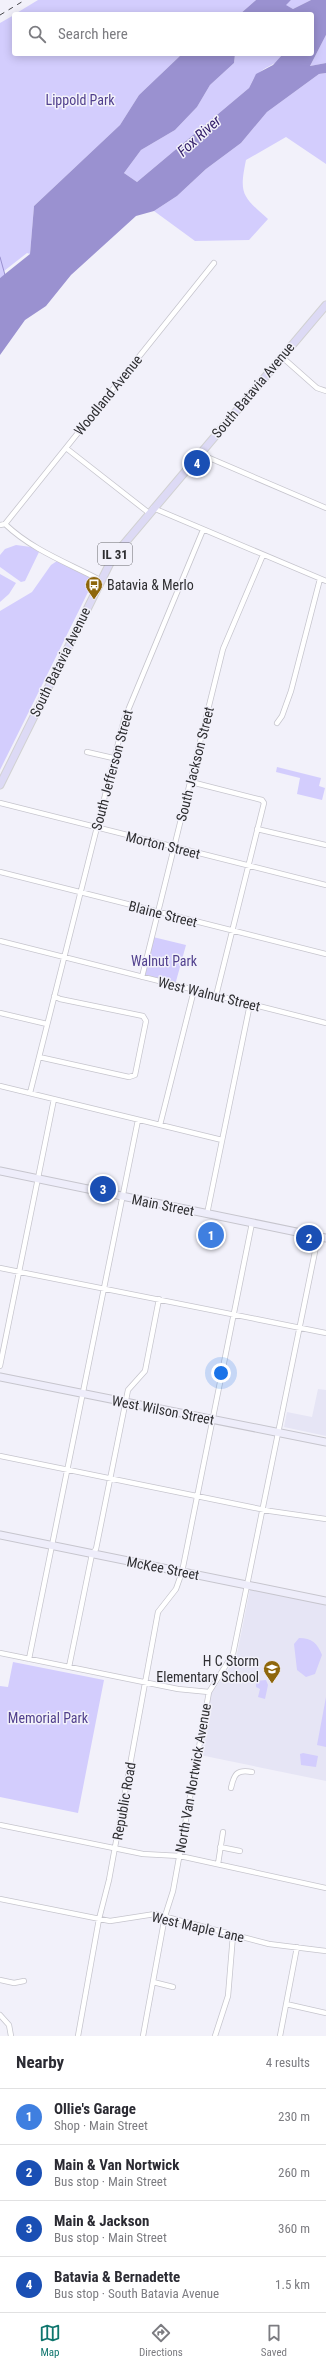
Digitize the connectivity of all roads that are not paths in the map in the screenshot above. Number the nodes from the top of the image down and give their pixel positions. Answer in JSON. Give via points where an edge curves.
{"nodes":[{"id":1,"x":214,"y":263,"type":"dead end"},
{"id":2,"x":326,"y":305,"type":"edge"},
{"id":3,"x":282,"y":357,"type":"junction"},
{"id":4,"x":326,"y":392,"type":"edge"},
{"id":5,"x":66,"y":448,"type":"junction"},
{"id":6,"x":200,"y":454,"type":"junction"},
{"id":7,"x":326,"y":508,"type":"edge"},
{"id":8,"x":151,"y":511,"type":"junction"},
{"id":9,"x":5,"y":524,"type":"junction"},
{"id":10,"x":0,"y":525,"type":"edge"},
{"id":11,"x":203,"y":530,"type":"junction"},
{"id":12,"x":263,"y":555,"type":"junction"},
{"id":13,"x":320,"y":579,"type":"junction"},
{"id":14,"x":100,"y":580,"type":"junction"},
{"id":15,"x":326,"y":581,"type":"edge"},
{"id":16,"x":277,"y":723,"type":"dead end"},
{"id":17,"x":87,"y":752,"type":"dead end"},
{"id":18,"x":113,"y":758,"type":"junction"},
{"id":19,"x":191,"y":782,"type":"junction"},
{"id":20,"x":0,"y":785,"type":"edge"},
{"id":21,"x":0,"y":803,"type":"edge"},
{"id":22,"x":96,"y":828,"type":"junction"},
{"id":23,"x":258,"y":829,"type":"junction"},
{"id":24,"x":326,"y":845,"type":"edge"},
{"id":25,"x":174,"y":848,"type":"junction"},
{"id":26,"x":248,"y":866,"type":"junction"},
{"id":27,"x":0,"y":872,"type":"edge"},
{"id":28,"x":326,"y":885,"type":"edge"},
{"id":29,"x":80,"y":893,"type":"junction"},
{"id":30,"x":158,"y":913,"type":"junction"},
{"id":31,"x":232,"y":931,"type":"junction"},
{"id":32,"x":0,"y":941,"type":"edge"},
{"id":33,"x":326,"y":954,"type":"edge"},
{"id":34,"x":64,"y":958,"type":"junction"},
{"id":35,"x":142,"y":977,"type":"junction"},
{"id":36,"x":194,"y":990,"type":"junction"},
{"id":37,"x":54,"y":996,"type":"junction"},
{"id":38,"x":216,"y":996,"type":"junction"},
{"id":39,"x":250,"y":1004,"type":"junction"},
{"id":40,"x":0,"y":1013,"type":"edge"},
{"id":41,"x":326,"y":1023,"type":"edge"},
{"id":42,"x":47,"y":1024,"type":"junction"},
{"id":43,"x":39,"y":1057,"type":"junction"},
{"id":44,"x":0,"y":1086,"type":"edge"},
{"id":45,"x":30,"y":1093,"type":"junction"},
{"id":46,"x":54,"y":1099,"type":"junction"},
{"id":47,"x":138,"y":1120,"type":"junction"},
{"id":48,"x":160,"y":1125,"type":"junction"},
{"id":49,"x":222,"y":1140,"type":"junction"},
{"id":50,"x":0,"y":1172,"type":"edge"},
{"id":51,"x":38,"y":1179,"type":"junction"},
{"id":52,"x":123,"y":1197,"type":"junction"},
{"id":53,"x":207,"y":1214,"type":"junction"},
{"id":54,"x":252,"y":1223,"type":"junction"},
{"id":55,"x":318,"y":1237,"type":"junction"},
{"id":56,"x":326,"y":1238,"type":"edge"},
{"id":57,"x":0,"y":1268,"type":"edge"},
{"id":58,"x":19,"y":1272,"type":"junction"},
{"id":59,"x":105,"y":1288,"type":"junction"},
{"id":60,"x":159,"y":1299,"type":"junction"},
{"id":61,"x":234,"y":1314,"type":"junction"},
{"id":62,"x":300,"y":1328,"type":"junction"},
{"id":63,"x":326,"y":1333,"type":"edge"},
{"id":64,"x":0,"y":1366,"type":"edge"},
{"id":65,"x":0,"y":1377,"type":"edge"},
{"id":66,"x":84,"y":1394,"type":"junction"},
{"id":67,"x":126,"y":1402,"type":"junction"},
{"id":68,"x":212,"y":1420,"type":"junction"},
{"id":69,"x":278,"y":1432,"type":"junction"},
{"id":70,"x":326,"y":1442,"type":"edge"},
{"id":71,"x":0,"y":1456,"type":"edge"},
{"id":72,"x":68,"y":1469,"type":"junction"},
{"id":73,"x":111,"y":1478,"type":"junction"},
{"id":74,"x":197,"y":1495,"type":"junction"},
{"id":75,"x":263,"y":1509,"type":"junction"},
{"id":76,"x":326,"y":1519,"type":"edge"},
{"id":77,"x":0,"y":1535,"type":"edge"},
{"id":78,"x":53,"y":1545,"type":"junction"},
{"id":79,"x":92,"y":1554,"type":"junction"},
{"id":80,"x":182,"y":1572,"type":"junction"},
{"id":81,"x":248,"y":1585,"type":"junction"},
{"id":82,"x":326,"y":1601,"type":"edge"},
{"id":83,"x":0,"y":1653,"type":"edge"},
{"id":84,"x":29,"y":1659,"type":"junction"},
{"id":85,"x":69,"y":1667,"type":"junction"},
{"id":86,"x":145,"y":1682,"type":"junction"},
{"id":87,"x":209,"y":1692,"type":"junction"},
{"id":88,"x":252,"y":1772,"type":"dead end"},
{"id":89,"x":231,"y":1788,"type":"dead end"},
{"id":90,"x":0,"y":1825,"type":"edge"},
{"id":91,"x":223,"y":1832,"type":"dead end"},
{"id":92,"x":220,"y":1847,"type":"junction"},
{"id":93,"x":115,"y":1849,"type":"junction"},
{"id":94,"x":240,"y":1851,"type":"dead end"},
{"id":95,"x":180,"y":1856,"type":"junction"},
{"id":96,"x":218,"y":1864,"type":"junction"},
{"id":97,"x":326,"y":1888,"type":"edge"},
{"id":98,"x":0,"y":1900,"type":"edge"},
{"id":99,"x":165,"y":1916,"type":"junction"},
{"id":100,"x":99,"y":1919,"type":"junction"},
{"id":101,"x":233,"y":1935,"type":"junction"},
{"id":102,"x":297,"y":1947,"type":"junction"},
{"id":103,"x":326,"y":1951,"type":"edge"},
{"id":104,"x":0,"y":1980,"type":"edge"},
{"id":105,"x":24,"y":1980,"type":"dead end"},
{"id":106,"x":153,"y":1982,"type":"junction"},
{"id":107,"x":174,"y":1987,"type":"dead end"},
{"id":108,"x":286,"y":2004,"type":"junction"},
{"id":109,"x":326,"y":2013,"type":"edge"},
{"id":110,"x":0,"y":2015,"type":"edge"},
{"id":111,"x":10,"y":2036,"type":"edge"},
{"id":112,"x":78,"y":2036,"type":"edge"},
{"id":113,"x":143,"y":2036,"type":"edge"},
{"id":114,"x":215,"y":2036,"type":"edge"},
{"id":115,"x":280,"y":2036,"type":"edge"}],
"edges":[{"from":1,"to":5,"type":"street","name":"Woodland Avenue"},
{"from":2,"to":3,"type":"main road","name":"South Batavia Avenue","number":"IL 31"},
{"from":3,"to":4,"type":"street","via":[[317,388]]},
{"from":3,"to":6,"type":"main road","name":"South Batavia Avenue","number":"IL 31"},
{"from":5,"to":8,"type":"street"},
{"from":5,"to":9,"type":"street","name":"Woodland Avenue"},
{"from":6,"to":7,"type":"street"},
{"from":6,"to":8,"type":"main road","name":"South Batavia Avenue","number":"IL 31"},
{"from":8,"to":11,"type":"street"},
{"from":8,"to":14,"type":"main road","name":"South Batavia Avenue","number":"IL 31","via":[[113,557]]},
{"from":9,"to":10,"type":"street"},
{"from":9,"to":14,"type":"street","via":[[53,557]]},
{"from":11,"to":12,"type":"street"},
{"from":11,"to":18,"type":"street","name":"South Jefferson Street","via":[[124,720]]},
{"from":12,"to":13,"type":"street"},
{"from":12,"to":19,"type":"street","name":"South Jackson Street","via":[[223,649]]},
{"from":13,"to":15,"type":"street"},
{"from":13,"to":16,"type":"street","via":[[291,692]]},
{"from":14,"to":20,"type":"main road","name":"South Batavia Avenue","number":"IL 31"},
{"from":17,"to":18,"type":"street"},
{"from":18,"to":22,"type":"street","name":"South Jefferson Street"},
{"from":19,"to":23,"type":"street","via":[[262,800],[264,803]]},
{"from":19,"to":25,"type":"street","name":"South Jackson Street"},
{"from":21,"to":22,"type":"street","name":"Morton Street"},
{"from":22,"to":25,"type":"street","name":"Morton Street"},
{"from":22,"to":29,"type":"street","name":"South Jefferson Street"},
{"from":23,"to":24,"type":"street"},
{"from":23,"to":26,"type":"street"},
{"from":25,"to":26,"type":"street","name":"Morton Street"},
{"from":25,"to":30,"type":"street","name":"South Jackson Street"},
{"from":26,"to":28,"type":"street","name":"Morton Street"},
{"from":26,"to":31,"type":"street"},
{"from":27,"to":29,"type":"street","name":"Blaine Street"},
{"from":29,"to":30,"type":"street","name":"Blaine Street"},
{"from":29,"to":34,"type":"street","name":"South Jefferson Street"},
{"from":30,"to":31,"type":"street","name":"Blaine Street"},
{"from":30,"to":35,"type":"street","name":"South Jackson Street"},
{"from":31,"to":33,"type":"street","name":"Blaine Street"},
{"from":31,"to":38,"type":"street"},
{"from":32,"to":34,"type":"street","name":"West Walnut Street"},
{"from":34,"to":35,"type":"street","name":"West Walnut Street"},
{"from":34,"to":37,"type":"street","name":"South Jefferson Street"},
{"from":35,"to":36,"type":"street","name":"West Walnut Street"},
{"from":36,"to":38,"type":"street","name":"West Walnut Street"},
{"from":36,"to":48,"type":"street"},
{"from":37,"to":42,"type":"street","name":"South Jefferson Street"},
{"from":37,"to":43,"type":"street","via":[[60,1000],[143,1016],[146,1020],[134,1075],[129,1077]]},
{"from":38,"to":39,"type":"street","name":"West Walnut Street"},
{"from":39,"to":41,"type":"street","name":"West Walnut Street"},
{"from":39,"to":49,"type":"street"},
{"from":40,"to":42,"type":"street"},
{"from":42,"to":43,"type":"street","name":"South Jefferson Street"},
{"from":43,"to":45,"type":"street","name":"South Jefferson Street"},
{"from":44,"to":45,"type":"street"},
{"from":45,"to":46,"type":"street"},
{"from":46,"to":47,"type":"street"},
{"from":46,"to":51,"type":"street"},
{"from":47,"to":48,"type":"street"},
{"from":47,"to":52,"type":"street"},
{"from":48,"to":49,"type":"street"},
{"from":49,"to":53,"type":"street"},
{"from":50,"to":51,"type":"main road","name":"Main Street"},
{"from":51,"to":52,"type":"main road","name":"Main Street"},
{"from":51,"to":58,"type":"street"},
{"from":52,"to":53,"type":"main road","name":"Main Street"},
{"from":52,"to":59,"type":"street"},
{"from":53,"to":54,"type":"main road","name":"Main Street"},
{"from":54,"to":55,"type":"main road","name":"Main Street"},
{"from":54,"to":61,"type":"street","name":"Republic Road"},
{"from":55,"to":56,"type":"main road","name":"Main Street"},
{"from":55,"to":62,"type":"street","name":"North Van Nortwick Avenue"},
{"from":57,"to":58,"type":"street"},
{"from":58,"to":59,"type":"street"},
{"from":58,"to":64,"type":"street"},
{"from":59,"to":60,"type":"street"},
{"from":59,"to":66,"type":"street"},
{"from":60,"to":61,"type":"street"},
{"from":60,"to":67,"type":"street","via":[[144,1371],[131,1385]]},
{"from":61,"to":62,"type":"street"},
{"from":61,"to":68,"type":"street","name":"Republic Road"},
{"from":62,"to":63,"type":"street"},
{"from":62,"to":69,"type":"street","name":"North Van Nortwick Avenue"},
{"from":65,"to":66,"type":"main road","name":"West Wilson Street"},
{"from":66,"to":67,"type":"main road","name":"West Wilson Street"},
{"from":66,"to":72,"type":"street"},
{"from":67,"to":68,"type":"main road","name":"West Wilson Street"},
{"from":67,"to":73,"type":"street"},
{"from":68,"to":69,"type":"main road","name":"West Wilson Street"},
{"from":68,"to":74,"type":"street","name":"Republic Road"},
{"from":69,"to":70,"type":"main road","name":"West Wilson Street"},
{"from":69,"to":75,"type":"street","name":"North Van Nortwick Avenue"},
{"from":71,"to":72,"type":"street"},
{"from":72,"to":73,"type":"street"},
{"from":72,"to":78,"type":"street"},
{"from":73,"to":74,"type":"street"},
{"from":73,"to":79,"type":"street","via":[[96,1549]]},
{"from":74,"to":75,"type":"street"},
{"from":74,"to":80,"type":"street","name":"Republic Road"},
{"from":75,"to":76,"type":"street"},
{"from":75,"to":81,"type":"street","name":"North Van Nortwick Avenue"},
{"from":77,"to":78,"type":"main road","name":"McKee Street"},
{"from":78,"to":79,"type":"main road","name":"McKee Street"},
{"from":78,"to":84,"type":"street"},
{"from":79,"to":80,"type":"main road","name":"McKee Street"},
{"from":79,"to":85,"type":"street"},
{"from":80,"to":81,"type":"main road","name":"McKee Street"},
{"from":80,"to":86,"type":"street","name":"Republic Road","via":[[176,1589],[158,1612]]},
{"from":81,"to":82,"type":"main road","name":"McKee Street"},
{"from":81,"to":87,"type":"street","name":"North Van Nortwick Avenue","via":[[233,1654]]},
{"from":83,"to":84,"type":"street"},
{"from":84,"to":85,"type":"street"},
{"from":85,"to":86,"type":"street"},
{"from":86,"to":87,"type":"street"},
{"from":86,"to":93,"type":"street","name":"Republic Road"},
{"from":87,"to":95,"type":"street","name":"North Van Nortwick Avenue"},
{"from":88,"to":89,"type":"street","via":[[237,1772]]},
{"from":90,"to":93,"type":"street"},
{"from":91,"to":92,"type":"street"},
{"from":92,"to":94,"type":"street"},
{"from":92,"to":96,"type":"street"},
{"from":93,"to":95,"type":"street"},
{"from":93,"to":100,"type":"street","name":"Republic Road"},
{"from":95,"to":96,"type":"street"},
{"from":95,"to":99,"type":"street","name":"North Van Nortwick Avenue"},
{"from":96,"to":97,"type":"street"},
{"from":98,"to":100,"type":"street","name":"West Maple Lane"},
{"from":99,"to":100,"type":"street","name":"West Maple Lane","via":[[146,1914],[110,1921]]},
{"from":99,"to":101,"type":"street","name":"West Maple Lane"},
{"from":99,"to":106,"type":"street","name":"North Van Nortwick Avenue"},
{"from":100,"to":112,"type":"street","name":"Republic Road"},
{"from":101,"to":102,"type":"street","name":"West Maple Lane","via":[[275,1946]]},
{"from":101,"to":114,"type":"street","via":[[228,1996]]},
{"from":102,"to":103,"type":"street","name":"West Maple Lane"},
{"from":102,"to":108,"type":"street"},
{"from":104,"to":105,"type":"street","via":[[14,1983]]},
{"from":106,"to":107,"type":"street"},
{"from":106,"to":113,"type":"street","name":"North Van Nortwick Avenue"},
{"from":108,"to":109,"type":"street"},
{"from":108,"to":115,"type":"street"},
{"from":110,"to":111,"type":"street","via":[[9,2025]]}]}
